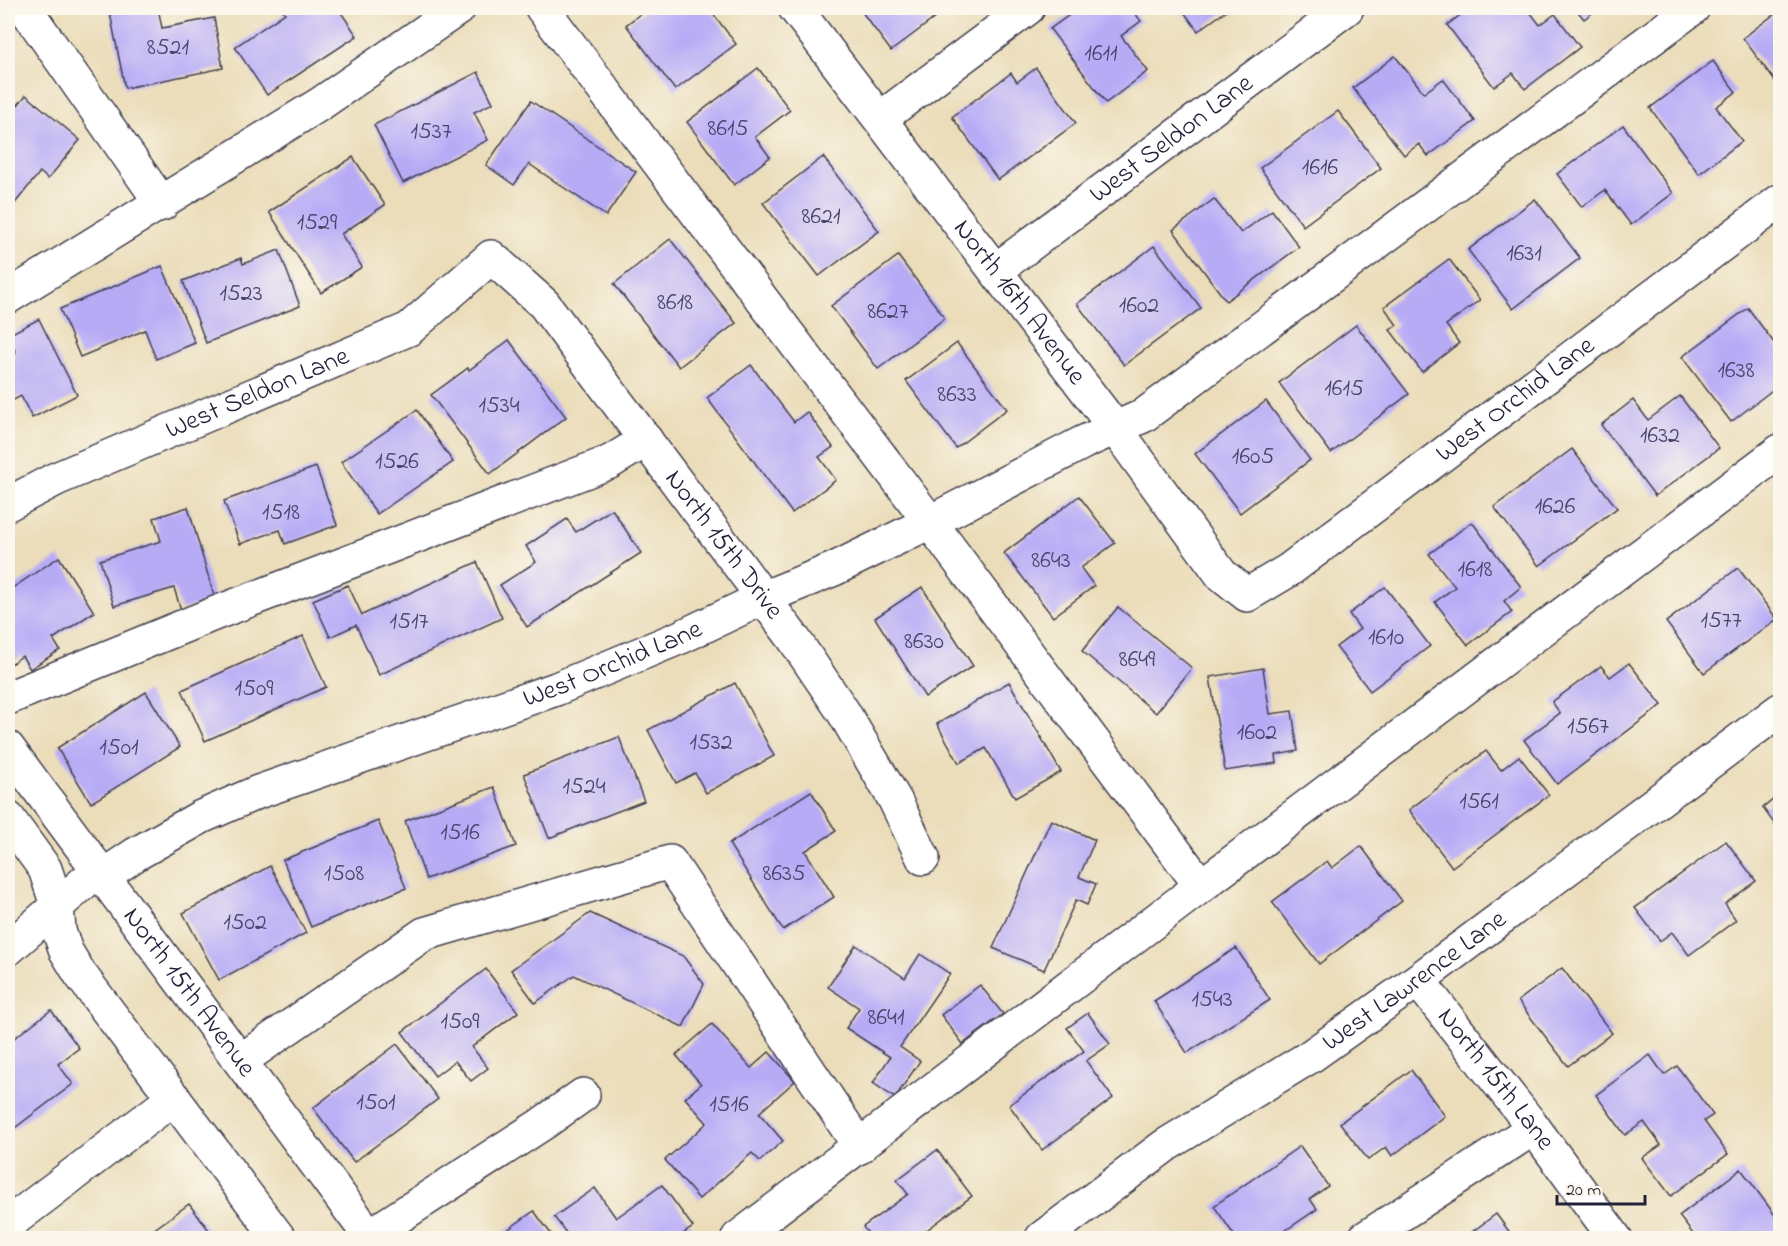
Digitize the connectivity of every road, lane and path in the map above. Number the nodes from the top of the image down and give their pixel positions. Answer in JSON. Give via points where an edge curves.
{"nodes":[{"id":1,"x":24,"y":8,"type":"edge"},
{"id":2,"x":459,"y":8,"type":"edge"},
{"id":3,"x":542,"y":8,"type":"edge"},
{"id":4,"x":795,"y":8,"type":"edge"},
{"id":5,"x":1028,"y":8,"type":"edge"},
{"id":6,"x":1347,"y":8,"type":"edge"},
{"id":7,"x":1694,"y":8,"type":"edge"},
{"id":8,"x":880,"y":118,"type":"junction"},
{"id":9,"x":1780,"y":201,"type":"edge"},
{"id":10,"x":162,"y":204,"type":"junction"},
{"id":11,"x":491,"y":257,"type":"joint"},
{"id":12,"x":996,"y":270,"type":"junction"},
{"id":13,"x":8,"y":297,"type":"edge"},
{"id":14,"x":1116,"y":428,"type":"junction"},
{"id":15,"x":646,"y":440,"type":"junction"},
{"id":16,"x":1780,"y":452,"type":"edge"},
{"id":17,"x":8,"y":504,"type":"edge"},
{"id":18,"x":930,"y":522,"type":"junction"},
{"id":19,"x":1247,"y":595,"type":"joint"},
{"id":20,"x":763,"y":598,"type":"junction"},
{"id":21,"x":8,"y":698,"type":"edge"},
{"id":22,"x":1780,"y":710,"type":"edge"},
{"id":23,"x":8,"y":748,"type":"edge"},
{"id":24,"x":8,"y":818,"type":"edge"},
{"id":25,"x":924,"y":858,"type":"dead end"},
{"id":26,"x":100,"y":874,"type":"junction"},
{"id":27,"x":1201,"y":886,"type":"junction"},
{"id":28,"x":57,"y":904,"type":"junction"},
{"id":29,"x":8,"y":949,"type":"edge"},
{"id":30,"x":1418,"y":980,"type":"junction"},
{"id":31,"x":240,"y":1061,"type":"junction"},
{"id":32,"x":584,"y":1095,"type":"dead end"},
{"id":33,"x":174,"y":1098,"type":"junction"},
{"id":34,"x":1534,"y":1128,"type":"junction"},
{"id":35,"x":860,"y":1147,"type":"junction"},
{"id":36,"x":8,"y":1224,"type":"edge"},
{"id":37,"x":370,"y":1237,"type":"edge"},
{"id":38,"x":279,"y":1239,"type":"edge"},
{"id":39,"x":738,"y":1239,"type":"edge"},
{"id":40,"x":1042,"y":1239,"type":"edge"},
{"id":41,"x":1365,"y":1239,"type":"edge"},
{"id":42,"x":1615,"y":1239,"type":"edge"}],
"edges":[{"from":1,"to":10,"type":"street"},
{"from":2,"to":10,"type":"street","via":[[320,104]]},
{"from":3,"to":18,"type":"street"},
{"from":4,"to":8,"type":"street","name":"North 16th Avenue"},
{"from":5,"to":8,"type":"street"},
{"from":6,"to":12,"type":"street","name":"West Seldon Lane"},
{"from":7,"to":14,"type":"street","name":"West Orchid Lane","via":[[1143,416]]},
{"from":8,"to":12,"type":"street","name":"North 16th Avenue"},
{"from":9,"to":19,"type":"street","name":"West Orchid Lane","via":[[1289,570]]},
{"from":10,"to":13,"type":"street"},
{"from":11,"to":15,"type":"street","name":"North 15th Drive","via":[[544,304]]},
{"from":11,"to":17,"type":"street","name":"West Seldon Lane","via":[[409,329],[56,479]]},
{"from":12,"to":14,"type":"street","name":"North 16th Avenue"},
{"from":14,"to":18,"type":"street","name":"West Orchid Lane"},
{"from":14,"to":19,"type":"street","name":"North 16th Avenue","via":[[1221,574]]},
{"from":15,"to":20,"type":"street","name":"North 15th Drive"},
{"from":15,"to":21,"type":"street","via":[[610,462],[216,613]]},
{"from":16,"to":27,"type":"street"},
{"from":18,"to":20,"type":"street","name":"West Orchid Lane","via":[[834,569]]},
{"from":18,"to":27,"type":"street"},
{"from":20,"to":25,"type":"street","name":"North 15th Drive","via":[[844,713]]},
{"from":20,"to":26,"type":"street","name":"West Orchid Lane","via":[[556,689],[258,792],[201,817]]},
{"from":22,"to":30,"type":"street","name":"West Lawrence Lane"},
{"from":23,"to":26,"type":"street","name":"North 15th Avenue"},
{"from":24,"to":28,"type":"street","via":[[45,869]]},
{"from":26,"to":28,"type":"street","name":"West Orchid Lane"},
{"from":26,"to":31,"type":"street","name":"North 15th Avenue"},
{"from":27,"to":35,"type":"street"},
{"from":28,"to":29,"type":"street","name":"West Orchid Lane"},
{"from":28,"to":33,"type":"street","via":[[59,931],[66,951]]},
{"from":30,"to":34,"type":"street","name":"North 15th Lane"},
{"from":30,"to":40,"type":"street","name":"West Lawrence Lane","via":[[1311,1056],[1166,1145]]},
{"from":31,"to":35,"type":"street","via":[[424,934],[670,862]]},
{"from":31,"to":37,"type":"street","name":"North 15th Avenue"},
{"from":32,"to":37,"type":"street"},
{"from":33,"to":36,"type":"street"},
{"from":33,"to":38,"type":"street"},
{"from":34,"to":41,"type":"street"},
{"from":34,"to":42,"type":"street","name":"North 15th Lane"},
{"from":35,"to":39,"type":"street"}]}
